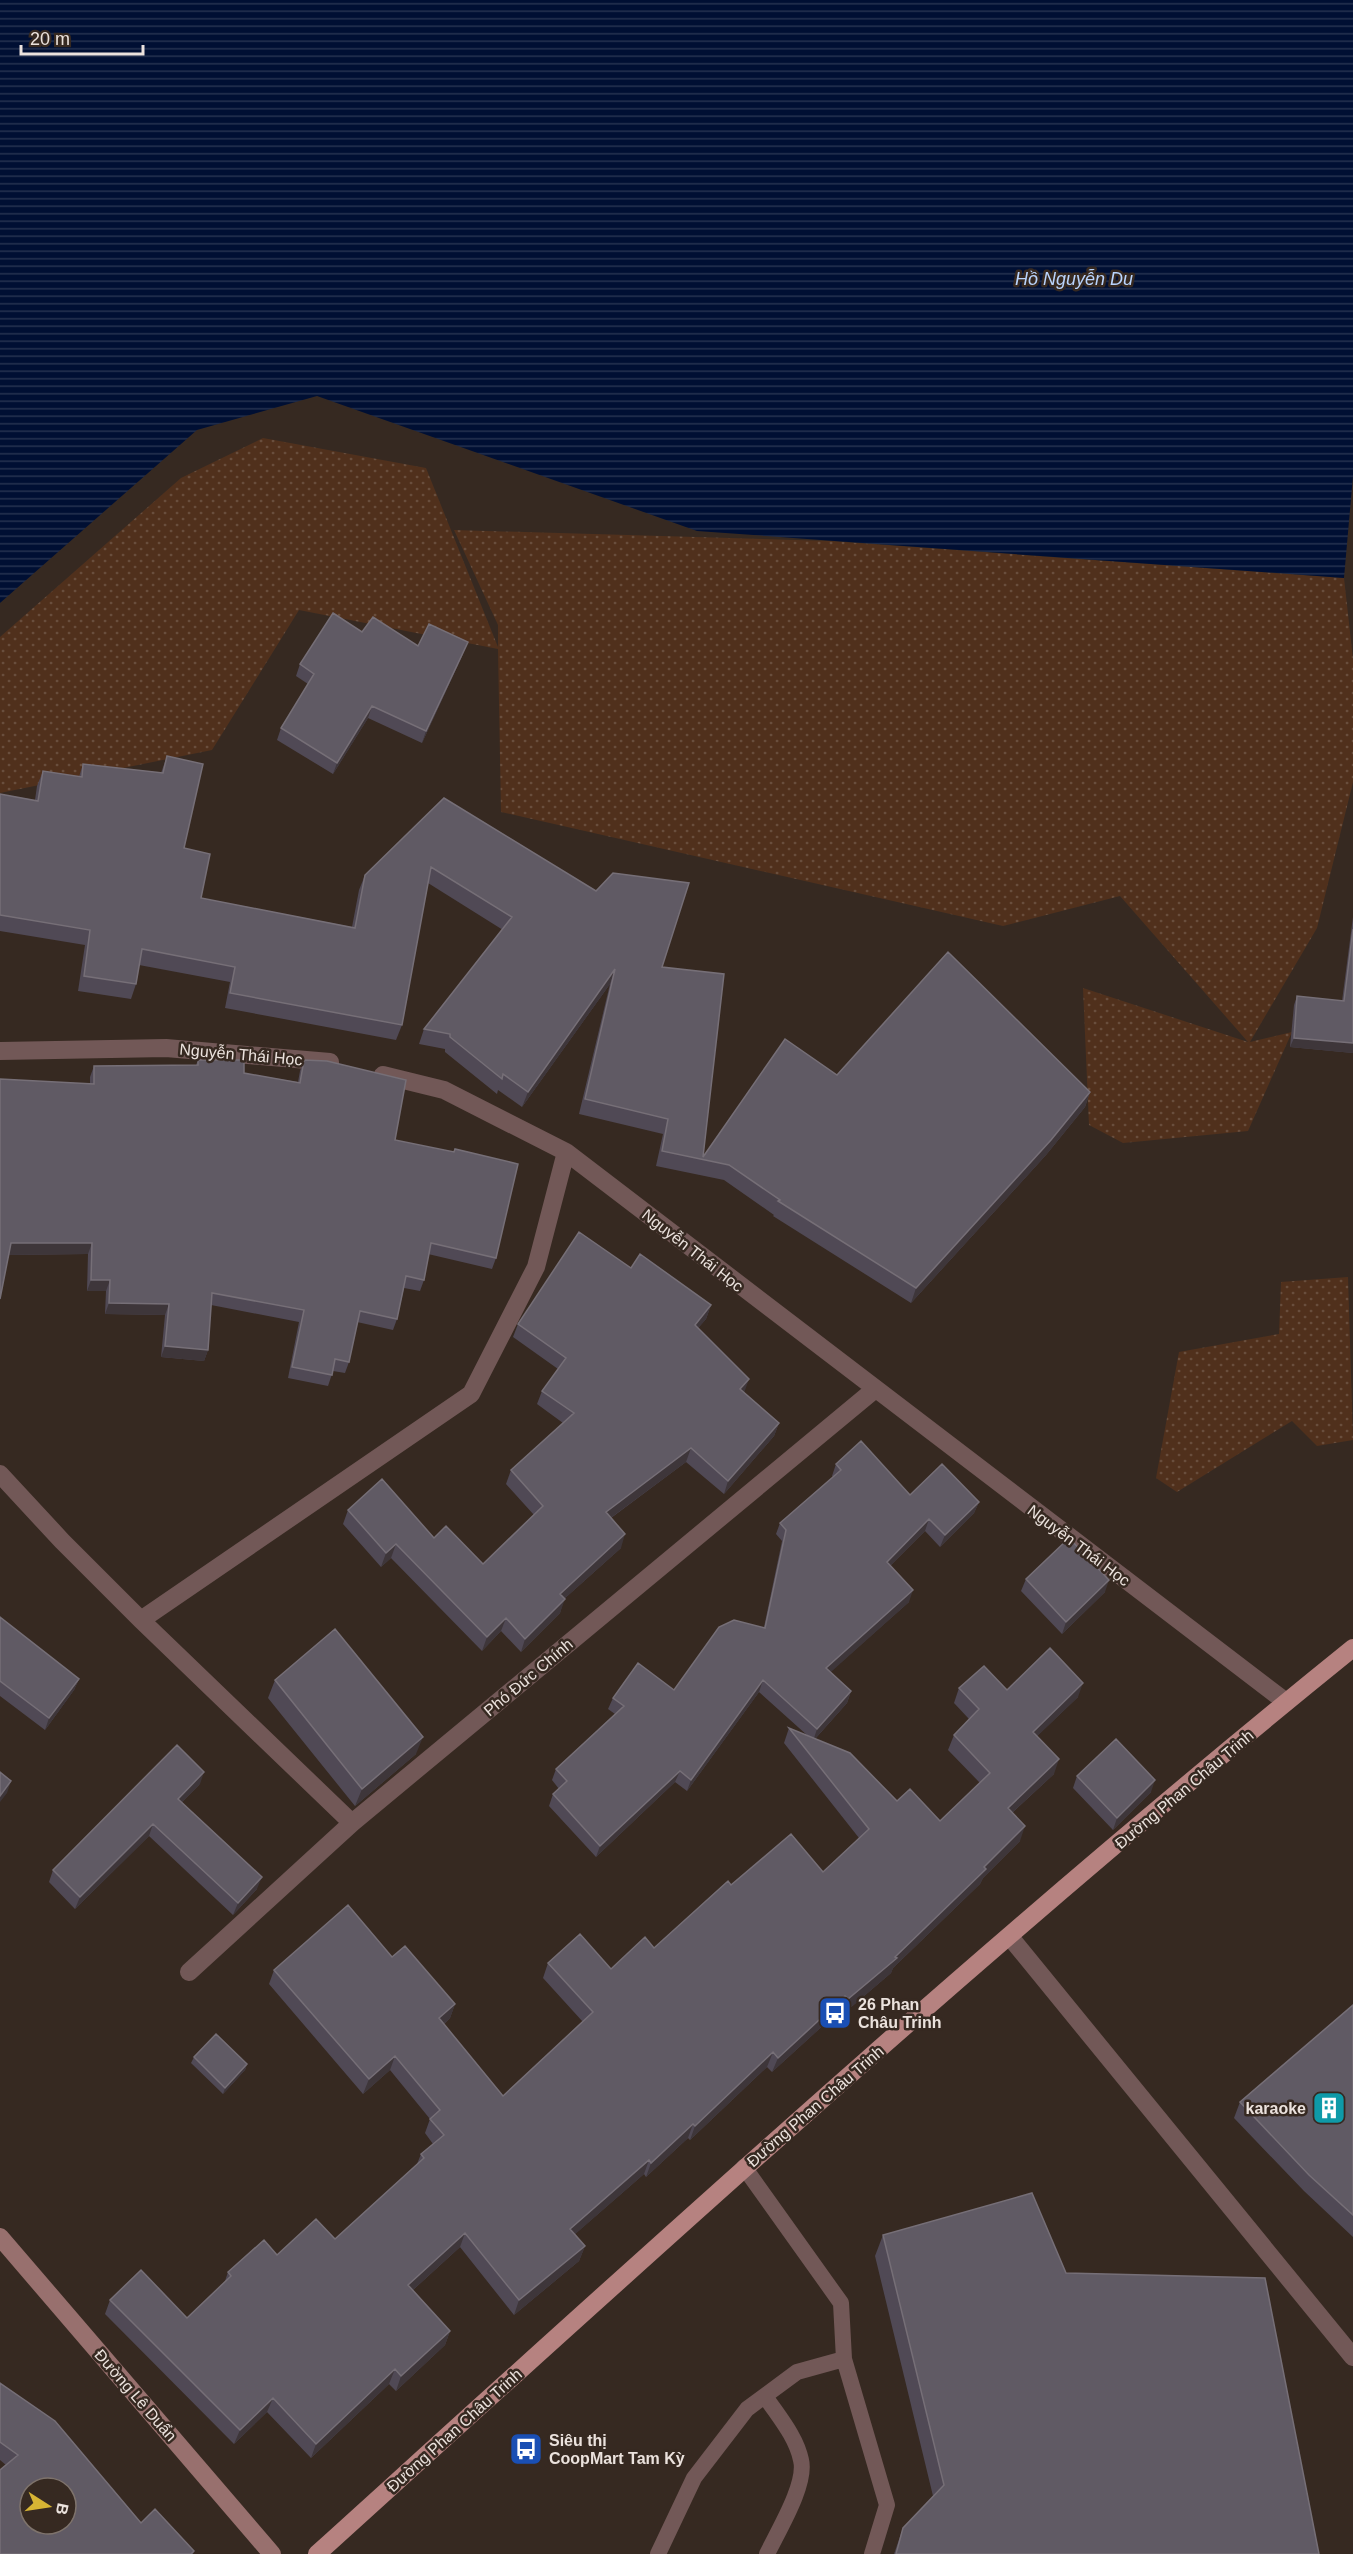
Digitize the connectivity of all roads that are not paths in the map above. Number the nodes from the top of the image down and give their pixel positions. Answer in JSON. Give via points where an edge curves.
{"nodes":[{"id":1,"x":0,"y":1051,"type":"edge"},
{"id":2,"x":347,"y":1066,"type":"edge"},
{"id":3,"x":368,"y":1072,"type":"edge"},
{"id":4,"x":566,"y":1152,"type":"junction"},
{"id":5,"x":874,"y":1389,"type":"junction"},
{"id":6,"x":0,"y":1474,"type":"edge"},
{"id":7,"x":141,"y":1620,"type":"junction"},
{"id":8,"x":1353,"y":1648,"type":"edge"},
{"id":9,"x":1286,"y":1702,"type":"junction"},
{"id":10,"x":352,"y":1823,"type":"junction"},
{"id":11,"x":1010,"y":1936,"type":"junction"},
{"id":12,"x":189,"y":1972,"type":"dead end"},
{"id":13,"x":744,"y":2167,"type":"junction"},
{"id":14,"x":0,"y":2237,"type":"edge"},
{"id":15,"x":1353,"y":2357,"type":"edge"},
{"id":16,"x":844,"y":2359,"type":"junction"},
{"id":17,"x":765,"y":2396,"type":"junction"},
{"id":18,"x":272,"y":2554,"type":"edge"},
{"id":19,"x":317,"y":2554,"type":"edge"},
{"id":20,"x":658,"y":2554,"type":"edge"},
{"id":21,"x":767,"y":2554,"type":"edge"},
{"id":22,"x":872,"y":2554,"type":"edge"}],
"edges":[{"from":1,"to":2,"type":"street","name":"Nguyễn Thái Học","via":[[166,1048]]},
{"from":3,"to":4,"type":"street","name":"Nguyễn Thái Học","via":[[444,1090]]},
{"from":4,"to":5,"type":"street","name":"Nguyễn Thái Học"},
{"from":4,"to":7,"type":"street","via":[[536,1268],[471,1394]]},
{"from":5,"to":9,"type":"street","name":"Nguyễn Thái Học"},
{"from":5,"to":10,"type":"street","name":"Phó Đức Chính"},
{"from":6,"to":7,"type":"street"},
{"from":7,"to":10,"type":"street"},
{"from":8,"to":9,"type":"main road","name":"Đường Phan Châu Trinh"},
{"from":9,"to":11,"type":"main road","name":"Đường Phan Châu Trinh"},
{"from":10,"to":12,"type":"street","name":"Phó Đức Chính"},
{"from":11,"to":13,"type":"main road","name":"Đường Phan Châu Trinh"},
{"from":11,"to":15,"type":"street"},
{"from":13,"to":16,"type":"lane","via":[[841,2303]]},
{"from":13,"to":19,"type":"main road","name":"Đường Phan Châu Trinh"},
{"from":14,"to":18,"type":"street","name":"Đường Lê Duẩn"},
{"from":16,"to":17,"type":"lane","via":[[797,2372]]},
{"from":16,"to":22,"type":"lane","via":[[887,2505]]},
{"from":17,"to":20,"type":"lane","via":[[747,2409],[694,2478]]},
{"from":17,"to":21,"type":"lane","via":[[792,2437],[802,2461],[800,2482]]}]}
